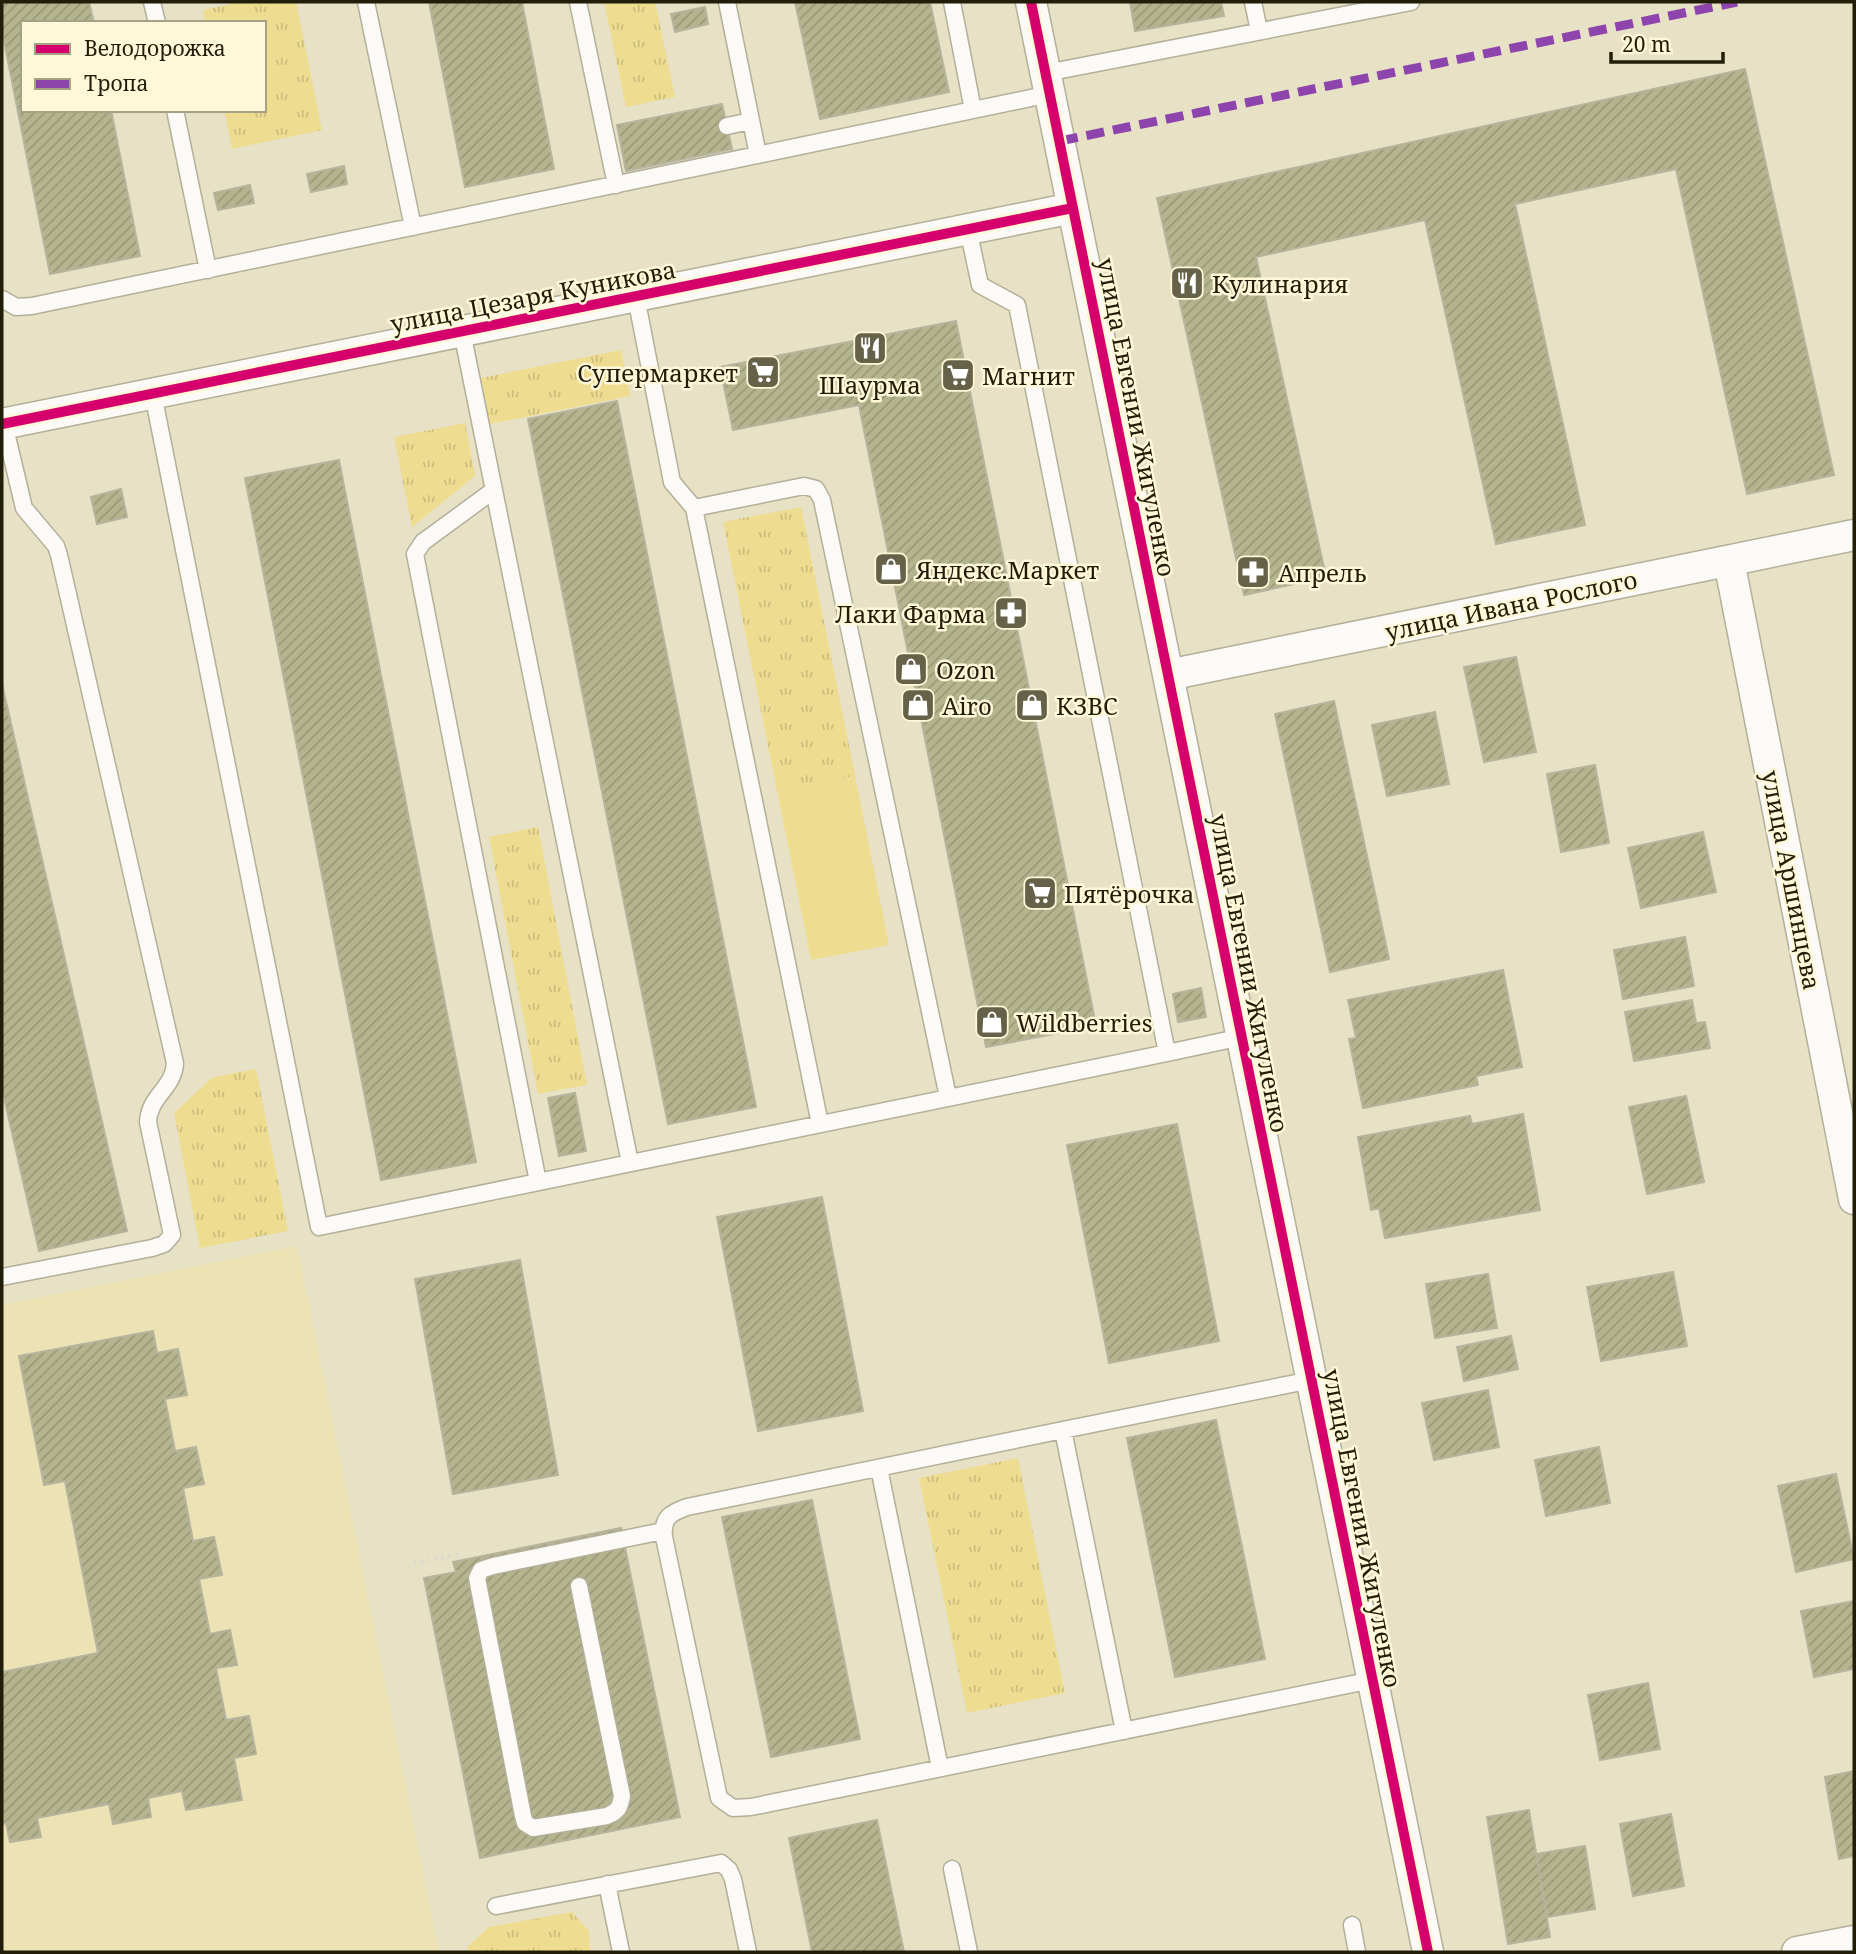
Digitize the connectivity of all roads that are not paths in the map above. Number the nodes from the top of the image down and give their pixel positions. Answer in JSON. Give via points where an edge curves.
{"nodes":[{"id":1,"x":152,"y":2,"type":"edge"},
{"id":2,"x":366,"y":2,"type":"edge"},
{"id":3,"x":578,"y":2,"type":"edge"},
{"id":4,"x":727,"y":2,"type":"edge"},
{"id":5,"x":951,"y":2,"type":"edge"},
{"id":6,"x":1031,"y":2,"type":"edge"},
{"id":7,"x":1253,"y":2,"type":"edge"},
{"id":8,"x":1411,"y":2,"type":"edge"},
{"id":9,"x":157,"y":21,"type":"edge"},
{"id":10,"x":1259,"y":31,"type":"junction"},
{"id":11,"x":1048,"y":84,"type":"junction"},
{"id":12,"x":973,"y":110,"type":"junction"},
{"id":13,"x":175,"y":112,"type":"edge"},
{"id":14,"x":751,"y":121,"type":"junction"},
{"id":15,"x":727,"y":126,"type":"dead end"},
{"id":16,"x":758,"y":155,"type":"junction"},
{"id":17,"x":616,"y":184,"type":"junction"},
{"id":18,"x":1073,"y":208,"type":"junction"},
{"id":19,"x":413,"y":227,"type":"junction"},
{"id":20,"x":968,"y":229,"type":"junction"},
{"id":21,"x":208,"y":270,"type":"junction"},
{"id":22,"x":636,"y":297,"type":"junction"},
{"id":23,"x":2,"y":299,"type":"edge"},
{"id":24,"x":462,"y":332,"type":"junction"},
{"id":25,"x":153,"y":394,"type":"junction"},
{"id":26,"x":3,"y":424,"type":"edge"},
{"id":27,"x":494,"y":490,"type":"junction"},
{"id":28,"x":694,"y":508,"type":"junction"},
{"id":29,"x":1854,"y":535,"type":"edge"},
{"id":30,"x":1729,"y":561,"type":"junction"},
{"id":31,"x":1168,"y":675,"type":"junction"},
{"id":32,"x":1242,"y":1037,"type":"junction"},
{"id":33,"x":1167,"y":1053,"type":"junction"},
{"id":34,"x":948,"y":1097,"type":"junction"},
{"id":35,"x":820,"y":1124,"type":"junction"},
{"id":36,"x":630,"y":1163,"type":"junction"},
{"id":37,"x":538,"y":1182,"type":"junction"},
{"id":38,"x":1854,"y":1199,"type":"edge"},
{"id":39,"x":2,"y":1277,"type":"edge"},
{"id":40,"x":1311,"y":1380,"type":"junction"},
{"id":41,"x":1063,"y":1430,"type":"junction"},
{"id":42,"x":879,"y":1468,"type":"junction"},
{"id":43,"x":663,"y":1531,"type":"junction"},
{"id":44,"x":579,"y":1586,"type":"dead end"},
{"id":45,"x":1372,"y":1680,"type":"junction"},
{"id":46,"x":1124,"y":1731,"type":"junction"},
{"id":47,"x":940,"y":1768,"type":"junction"},
{"id":48,"x":952,"y":1869,"type":"dead end"},
{"id":49,"x":607,"y":1884,"type":"junction"},
{"id":50,"x":496,"y":1906,"type":"dead end"},
{"id":51,"x":1352,"y":1926,"type":"dead end"},
{"id":52,"x":1854,"y":1941,"type":"edge"},
{"id":53,"x":1421,"y":1951,"type":"edge"},
{"id":54,"x":621,"y":1952,"type":"edge"},
{"id":55,"x":748,"y":1952,"type":"edge"},
{"id":56,"x":969,"y":1952,"type":"edge"},
{"id":57,"x":1357,"y":1952,"type":"edge"},
{"id":58,"x":1797,"y":1952,"type":"edge"}],
"edges":[{"from":1,"to":9,"type":"lane"},
{"from":2,"to":19,"type":"lane"},
{"from":3,"to":17,"type":"lane"},
{"from":4,"to":14,"type":"lane"},
{"from":5,"to":12,"type":"lane"},
{"from":6,"to":11,"type":"street","name":"улица Евгении Жигуленко"},
{"from":7,"to":10,"type":"lane"},
{"from":8,"to":10,"type":"lane"},
{"from":10,"to":11,"type":"lane"},
{"from":11,"to":12,"type":"lane"},
{"from":11,"to":18,"type":"street","name":"улица Евгении Жигуленко"},
{"from":12,"to":16,"type":"lane"},
{"from":13,"to":21,"type":"lane"},
{"from":14,"to":15,"type":"lane"},
{"from":14,"to":16,"type":"lane"},
{"from":16,"to":17,"type":"lane"},
{"from":17,"to":19,"type":"lane"},
{"from":18,"to":20,"type":"street","name":"улица Цезаря Куникова"},
{"from":18,"to":31,"type":"street","name":"улица Евгении Жигуленко"},
{"from":19,"to":21,"type":"lane"},
{"from":20,"to":22,"type":"street","name":"улица Цезаря Куникова"},
{"from":20,"to":33,"type":"lane","via":[[980,285],[1017,305]]},
{"from":21,"to":23,"type":"lane","via":[[32,306],[16,307]]},
{"from":22,"to":24,"type":"street","name":"улица Цезаря Куникова"},
{"from":22,"to":28,"type":"lane","via":[[672,482]]},
{"from":24,"to":25,"type":"street","name":"улица Цезаря Куникова"},
{"from":24,"to":27,"type":"lane"},
{"from":25,"to":26,"type":"street","name":"улица Цезаря Куникова"},
{"from":25,"to":37,"type":"lane","via":[[320,1227]]},
{"from":26,"to":39,"type":"lane","via":[[24,508],[56,545],[59,555],[175,1075],[149,1108],[148,1122],[172,1235],[152,1248]]},
{"from":27,"to":36,"type":"lane"},
{"from":27,"to":37,"type":"lane","via":[[423,542],[415,554]]},
{"from":28,"to":34,"type":"lane","via":[[804,486],[816,489],[822,499]]},
{"from":28,"to":35,"type":"lane"},
{"from":29,"to":30,"type":"street","name":"улица Ивана Рослого"},
{"from":30,"to":31,"type":"street","name":"улица Ивана Рослого"},
{"from":30,"to":38,"type":"street","name":"улица Аршинцева"},
{"from":31,"to":32,"type":"street","name":"улица Евгении Жигуленко"},
{"from":32,"to":33,"type":"lane"},
{"from":32,"to":40,"type":"street","name":"улица Евгении Жигуленко"},
{"from":33,"to":34,"type":"lane"},
{"from":34,"to":35,"type":"lane"},
{"from":35,"to":36,"type":"lane"},
{"from":36,"to":37,"type":"lane"},
{"from":40,"to":41,"type":"lane"},
{"from":40,"to":45,"type":"street","name":"улица Евгении Жигуленко"},
{"from":41,"to":42,"type":"lane"},
{"from":41,"to":46,"type":"lane"},
{"from":42,"to":43,"type":"lane","via":[[687,1507],[670,1513]]},
{"from":42,"to":47,"type":"lane"},
{"from":43,"to":44,"type":"lane","via":[[493,1566],[481,1570],[477,1578],[523,1816],[525,1824],[533,1828],[607,1816],[621,1805]]},
{"from":43,"to":47,"type":"lane","via":[[719,1798],[733,1808],[751,1807]]},
{"from":45,"to":46,"type":"lane"},
{"from":45,"to":53,"type":"street","name":"улица Евгении Жигуленко"},
{"from":46,"to":47,"type":"lane"},
{"from":48,"to":56,"type":"lane"},
{"from":49,"to":50,"type":"lane"},
{"from":49,"to":54,"type":"lane"},
{"from":49,"to":55,"type":"lane","via":[[720,1863],[733,1879]]},
{"from":51,"to":57,"type":"lane"},
{"from":52,"to":58,"type":"street"}]}
